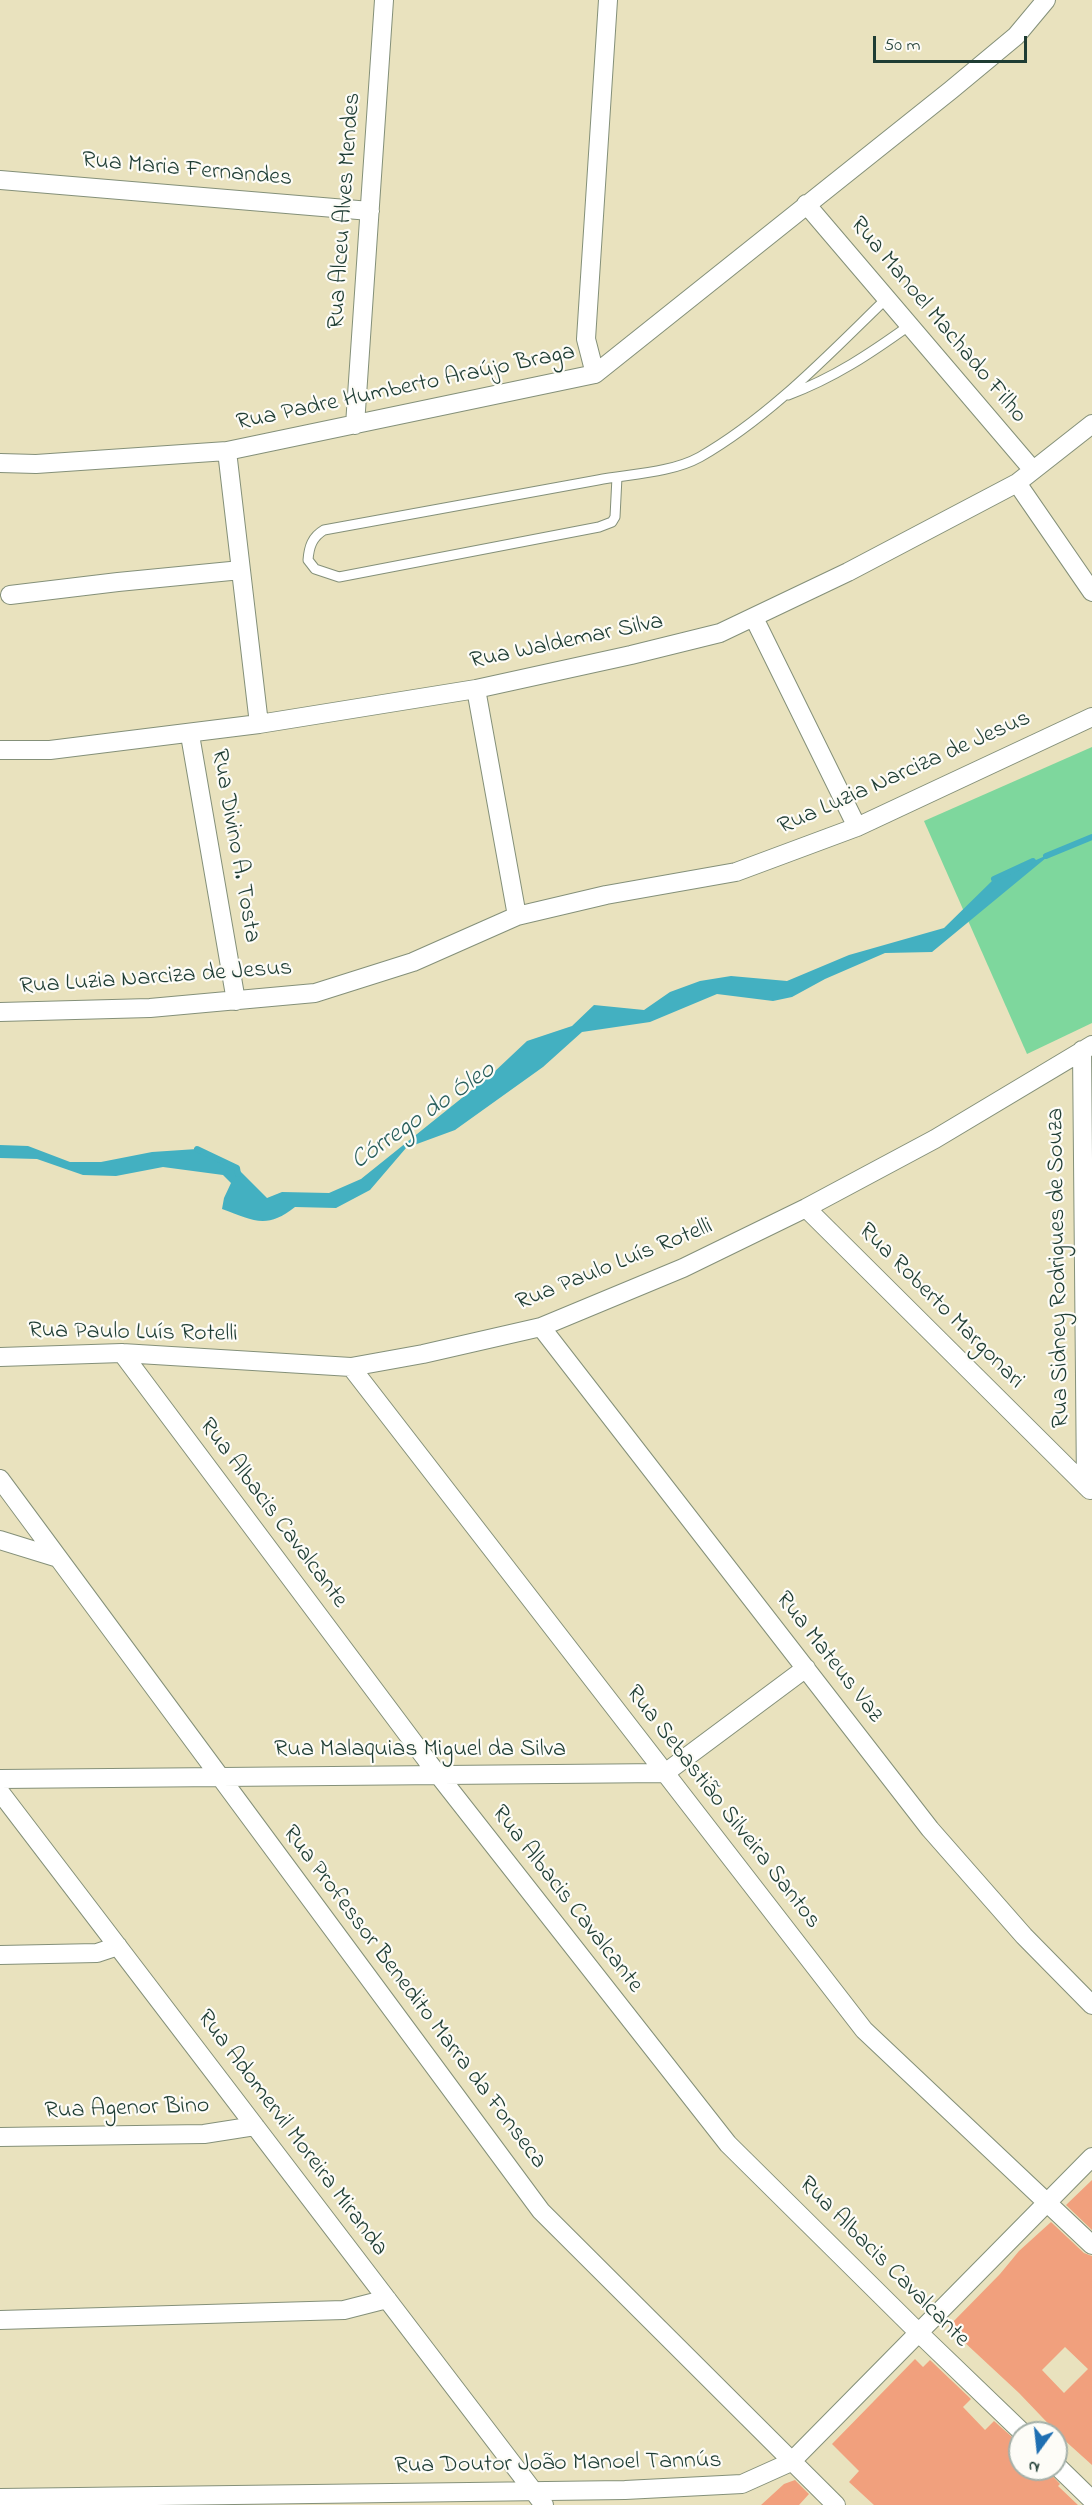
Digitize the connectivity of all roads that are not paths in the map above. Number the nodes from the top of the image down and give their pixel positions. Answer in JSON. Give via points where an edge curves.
{"nodes":[{"id":1,"x":384,"y":0,"type":"edge"},
{"id":2,"x":608,"y":0,"type":"edge"},
{"id":3,"x":1046,"y":0,"type":"edge"},
{"id":4,"x":0,"y":180,"type":"edge"},
{"id":5,"x":806,"y":204,"type":"junction"},
{"id":6,"x":370,"y":211,"type":"junction"},
{"id":7,"x":886,"y":298,"type":"junction"},
{"id":8,"x":910,"y":325,"type":"junction"},
{"id":9,"x":595,"y":374,"type":"junction"},
{"id":10,"x":783,"y":397,"type":"junction"},
{"id":11,"x":1092,"y":424,"type":"edge"},
{"id":12,"x":355,"y":425,"type":"junction"},
{"id":13,"x":227,"y":451,"type":"junction"},
{"id":14,"x":0,"y":463,"type":"edge"},
{"id":15,"x":1032,"y":469,"type":"junction"},
{"id":16,"x":617,"y":477,"type":"junction"},
{"id":17,"x":1017,"y":483,"type":"junction"},
{"id":18,"x":241,"y":570,"type":"junction"},
{"id":19,"x":1092,"y":592,"type":"edge"},
{"id":20,"x":10,"y":595,"type":"dead end"},
{"id":21,"x":754,"y":618,"type":"junction"},
{"id":22,"x":476,"y":689,"type":"junction"},
{"id":23,"x":1092,"y":717,"type":"edge"},
{"id":24,"x":258,"y":724,"type":"junction"},
{"id":25,"x":190,"y":735,"type":"junction"},
{"id":26,"x":0,"y":750,"type":"edge"},
{"id":27,"x":857,"y":827,"type":"junction"},
{"id":28,"x":517,"y":916,"type":"junction"},
{"id":29,"x":236,"y":1001,"type":"junction"},
{"id":30,"x":0,"y":1012,"type":"edge"},
{"id":31,"x":1087,"y":1047,"type":"edge"},
{"id":32,"x":806,"y":1208,"type":"junction"},
{"id":33,"x":541,"y":1327,"type":"junction"},
{"id":34,"x":122,"y":1353,"type":"junction"},
{"id":35,"x":0,"y":1357,"type":"edge"},
{"id":36,"x":351,"y":1367,"type":"junction"},
{"id":37,"x":0,"y":1479,"type":"edge"},
{"id":38,"x":1089,"y":1489,"type":"edge"},
{"id":39,"x":0,"y":1540,"type":"edge"},
{"id":40,"x":58,"y":1558,"type":"junction"},
{"id":41,"x":806,"y":1668,"type":"junction"},
{"id":42,"x":665,"y":1773,"type":"junction"},
{"id":43,"x":438,"y":1775,"type":"junction"},
{"id":44,"x":219,"y":1777,"type":"junction"},
{"id":45,"x":0,"y":1779,"type":"edge"},
{"id":46,"x":0,"y":1792,"type":"edge"},
{"id":47,"x":118,"y":1946,"type":"junction"},
{"id":48,"x":0,"y":1955,"type":"edge"},
{"id":49,"x":1092,"y":2005,"type":"edge"},
{"id":50,"x":255,"y":2126,"type":"junction"},
{"id":51,"x":0,"y":2138,"type":"edge"},
{"id":52,"x":1092,"y":2157,"type":"edge"},
{"id":53,"x":1047,"y":2201,"type":"junction"},
{"id":54,"x":1092,"y":2245,"type":"edge"},
{"id":55,"x":387,"y":2299,"type":"junction"},
{"id":56,"x":0,"y":2320,"type":"edge"},
{"id":57,"x":919,"y":2333,"type":"junction"},
{"id":58,"x":1011,"y":2421,"type":"edge"},
{"id":59,"x":791,"y":2462,"type":"junction"},
{"id":60,"x":1068,"y":2477,"type":"edge"},
{"id":61,"x":539,"y":2498,"type":"edge"},
{"id":62,"x":0,"y":2499,"type":"edge"},
{"id":63,"x":1092,"y":2500,"type":"edge"},
{"id":64,"x":836,"y":2505,"type":"edge"}],
"edges":[{"from":1,"to":6,"type":"street","name":"Rua Alceu Alves Mendes"},
{"from":2,"to":9,"type":"street","via":[[586,339]]},
{"from":3,"to":5,"type":"street","name":"Rua Padre Humberto Araújo Braga","via":[[1016,36]]},
{"from":4,"to":6,"type":"street","name":"Rua Maria Fernandes"},
{"from":5,"to":7,"type":"street","name":"Rua Manoel Machado Filho"},
{"from":5,"to":9,"type":"street","name":"Rua Padre Humberto Araújo Braga"},
{"from":6,"to":12,"type":"street","name":"Rua Alceu Alves Mendes"},
{"from":7,"to":8,"type":"street","name":"Rua Manoel Machado Filho"},
{"from":7,"to":10,"type":"lane"},
{"from":8,"to":10,"type":"lane","via":[[850,367]]},
{"from":8,"to":15,"type":"street","name":"Rua Manoel Machado Filho"},
{"from":9,"to":12,"type":"street","name":"Rua Padre Humberto Araújo Braga"},
{"from":10,"to":16,"type":"lane","via":[[698,458]]},
{"from":11,"to":15,"type":"street","name":"Rua Waldemar Silva"},
{"from":12,"to":13,"type":"street","name":"Rua Padre Humberto Araújo Braga"},
{"from":13,"to":14,"type":"street","name":"Rua Padre Humberto Araújo Braga"},
{"from":13,"to":18,"type":"street"},
{"from":15,"to":17,"type":"street","name":"Rua Waldemar Silva"},
{"from":16,"to":16,"type":"lane","via":[[324,530],[309,547],[308,560],[315,569],[339,577],[600,527],[615,517]]},
{"from":17,"to":19,"type":"street"},
{"from":17,"to":21,"type":"street","name":"Rua Waldemar Silva"},
{"from":18,"to":20,"type":"street"},
{"from":18,"to":24,"type":"street"},
{"from":21,"to":22,"type":"street","name":"Rua Waldemar Silva","via":[[720,633]]},
{"from":21,"to":27,"type":"street"},
{"from":22,"to":24,"type":"street","name":"Rua Waldemar Silva"},
{"from":22,"to":28,"type":"street"},
{"from":23,"to":27,"type":"street","name":"Rua Luzia Narciza de Jesus"},
{"from":24,"to":25,"type":"street","name":"Rua Waldemar Silva"},
{"from":25,"to":26,"type":"street","name":"Rua Waldemar Silva","via":[[50,750]]},
{"from":25,"to":29,"type":"street","name":"Rua Divino A. Tosta"},
{"from":27,"to":28,"type":"street","name":"Rua Luzia Narciza de Jesus","via":[[736,872],[606,895]]},
{"from":28,"to":29,"type":"street","name":"Rua Luzia Narciza de Jesus","via":[[413,962],[315,993]]},
{"from":29,"to":30,"type":"street","name":"Rua Luzia Narciza de Jesus"},
{"from":31,"to":32,"type":"street","name":"Rua Paulo Luís Rotelli","via":[[935,1139]]},
{"from":31,"to":38,"type":"street","name":"Rua Sidney Rodrigues de Souza"},
{"from":32,"to":33,"type":"street","name":"Rua Paulo Luís Rotelli","via":[[683,1268]]},
{"from":32,"to":38,"type":"street","name":"Rua Roberto Margonari"},
{"from":33,"to":36,"type":"street","name":"Rua Paulo Luís Rotelli"},
{"from":33,"to":41,"type":"street","name":"Rua Mateus Vaz"},
{"from":34,"to":35,"type":"street","name":"Rua Paulo Luís Rotelli"},
{"from":34,"to":36,"type":"street","name":"Rua Paulo Luís Rotelli"},
{"from":34,"to":43,"type":"street","name":"Rua Albacis Cavalcante"},
{"from":36,"to":42,"type":"street","name":"Rua Sebastião Silveira Santos"},
{"from":37,"to":40,"type":"street","name":"Rua Professor Benedito Marra da Fonseca"},
{"from":39,"to":40,"type":"street"},
{"from":40,"to":44,"type":"street","name":"Rua Professor Benedito Marra da Fonseca"},
{"from":41,"to":42,"type":"street"},
{"from":41,"to":49,"type":"street","name":"Rua Mateus Vaz","via":[[930,1829],[1024,1936]]},
{"from":42,"to":43,"type":"street","name":"Rua Malaquias Miguel da Silva"},
{"from":42,"to":53,"type":"street","name":"Rua Sebastião Silveira Santos","via":[[864,2030]]},
{"from":43,"to":44,"type":"street","name":"Rua Malaquias Miguel da Silva"},
{"from":43,"to":57,"type":"street","name":"Rua Albacis Cavalcante","via":[[728,2144]]},
{"from":44,"to":45,"type":"street","name":"Rua Malaquias Miguel da Silva"},
{"from":44,"to":59,"type":"street","name":"Rua Professor Benedito Marra da Fonseca","via":[[541,2211]]},
{"from":46,"to":47,"type":"street","name":"Rua Adomervil Moreira Miranda"},
{"from":47,"to":48,"type":"street","via":[[97,1953]]},
{"from":47,"to":50,"type":"street","name":"Rua Adomervil Moreira Miranda"},
{"from":50,"to":51,"type":"street","name":"Rua Agenor Bino","via":[[204,2134]]},
{"from":50,"to":55,"type":"street","name":"Rua Adomervil Moreira Miranda"},
{"from":52,"to":53,"type":"street","name":"Rua Doutor João Manoel Tannús"},
{"from":53,"to":54,"type":"street","name":"Rua Sebastião Silveira Santos"},
{"from":53,"to":57,"type":"street","name":"Rua Doutor João Manoel Tannús"},
{"from":55,"to":56,"type":"street","via":[[344,2310]]},
{"from":55,"to":61,"type":"street","name":"Rua Adomervil Moreira Miranda"},
{"from":57,"to":58,"type":"street","name":"Rua Albacis Cavalcante"},
{"from":57,"to":59,"type":"street","name":"Rua Doutor João Manoel Tannús"},
{"from":59,"to":61,"type":"street","name":"Rua Doutor João Manoel Tannús","via":[[742,2484]]},
{"from":59,"to":64,"type":"street","name":"Rua Professor Benedito Marra da Fonseca"},
{"from":60,"to":63,"type":"street"},
{"from":61,"to":62,"type":"street","name":"Rua Doutor João Manoel Tannús"}]}
